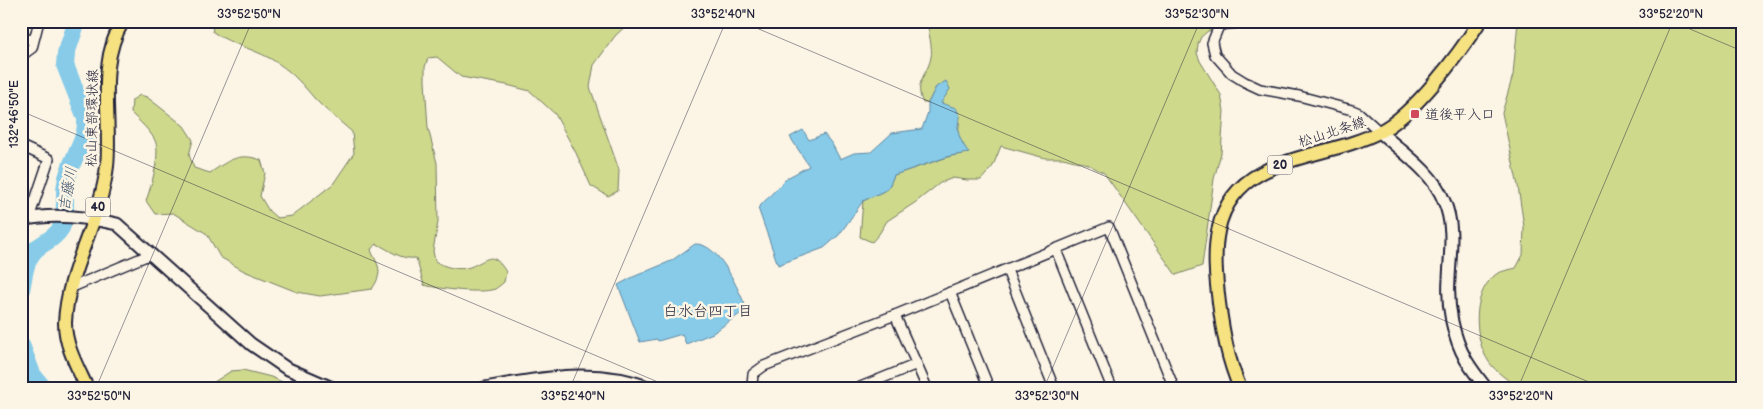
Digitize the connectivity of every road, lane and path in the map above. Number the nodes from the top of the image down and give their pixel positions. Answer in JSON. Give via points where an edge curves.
{"nodes":[{"id":1,"x":39,"y":21,"type":"edge"},
{"id":2,"x":123,"y":21,"type":"edge"},
{"id":3,"x":1254,"y":21,"type":"edge"},
{"id":4,"x":1480,"y":21,"type":"edge"},
{"id":5,"x":1221,"y":23,"type":"edge"},
{"id":6,"x":21,"y":38,"type":"edge"},
{"id":7,"x":33,"y":40,"type":"junction"},
{"id":8,"x":21,"y":56,"type":"edge"},
{"id":9,"x":1380,"y":132,"type":"junction"},
{"id":10,"x":21,"y":146,"type":"edge"},
{"id":11,"x":25,"y":219,"type":"edge"},
{"id":12,"x":94,"y":219,"type":"junction"},
{"id":13,"x":1056,"y":250,"type":"junction"},
{"id":14,"x":151,"y":254,"type":"junction"},
{"id":15,"x":1007,"y":270,"type":"junction"},
{"id":16,"x":70,"y":288,"type":"junction"},
{"id":17,"x":950,"y":292,"type":"junction"},
{"id":18,"x":895,"y":315,"type":"junction"},
{"id":19,"x":917,"y":364,"type":"junction"},
{"id":20,"x":86,"y":388,"type":"edge"},
{"id":21,"x":332,"y":388,"type":"edge"},
{"id":22,"x":484,"y":388,"type":"edge"},
{"id":23,"x":651,"y":388,"type":"edge"},
{"id":24,"x":758,"y":388,"type":"edge"},
{"id":25,"x":858,"y":388,"type":"edge"},
{"id":26,"x":927,"y":388,"type":"edge"},
{"id":27,"x":990,"y":388,"type":"edge"},
{"id":28,"x":1054,"y":388,"type":"edge"},
{"id":29,"x":1112,"y":388,"type":"edge"},
{"id":30,"x":1174,"y":388,"type":"edge"},
{"id":31,"x":1240,"y":388,"type":"edge"},
{"id":32,"x":1486,"y":388,"type":"edge"}],
"edges":[{"from":1,"to":7,"type":"street"},
{"from":2,"to":12,"type":"main road","name":"松山東部環状線","number":"40","via":[[108,61],[107,166]]},
{"from":3,"to":5,"type":"street"},
{"from":4,"to":9,"type":"main road","name":"松山北条線","number":"20","via":[[1424,94]]},
{"from":5,"to":9,"type":"street","via":[[1212,43],[1215,55],[1232,74],[1260,89],[1352,110]]},
{"from":6,"to":7,"type":"street"},
{"from":7,"to":8,"type":"street","via":[[32,48]]},
{"from":9,"to":31,"type":"main road","name":"松山北条線","number":"20","via":[[1261,173],[1243,186],[1225,209],[1215,243],[1215,271],[1228,355]]},
{"from":9,"to":32,"type":"street","via":[[1429,177],[1444,199],[1452,237],[1449,304],[1458,342],[1466,360]]},
{"from":10,"to":11,"type":"street","via":[[50,158]]},
{"from":11,"to":12,"type":"street","via":[[49,216]]},
{"from":12,"to":14,"type":"street","via":[[117,224]]},
{"from":12,"to":16,"type":"main road","name":"松山東部環状線","number":"40"},
{"from":13,"to":15,"type":"street"},
{"from":13,"to":29,"type":"street"},
{"from":13,"to":30,"type":"street","via":[[1109,227]]},
{"from":14,"to":16,"type":"street"},
{"from":14,"to":21,"type":"street","via":[[251,344],[286,368]]},
{"from":15,"to":17,"type":"street"},
{"from":15,"to":28,"type":"street"},
{"from":16,"to":20,"type":"main road","name":"松山東部環状線","number":"40","via":[[65,326],[68,343]]},
{"from":17,"to":18,"type":"street"},
{"from":17,"to":27,"type":"street"},
{"from":18,"to":19,"type":"street"},
{"from":18,"to":24,"type":"street","via":[[764,366],[753,374],[752,385]]},
{"from":19,"to":25,"type":"street"},
{"from":19,"to":26,"type":"street"},
{"from":22,"to":23,"type":"street","via":[[571,375],[618,379]]}]}
